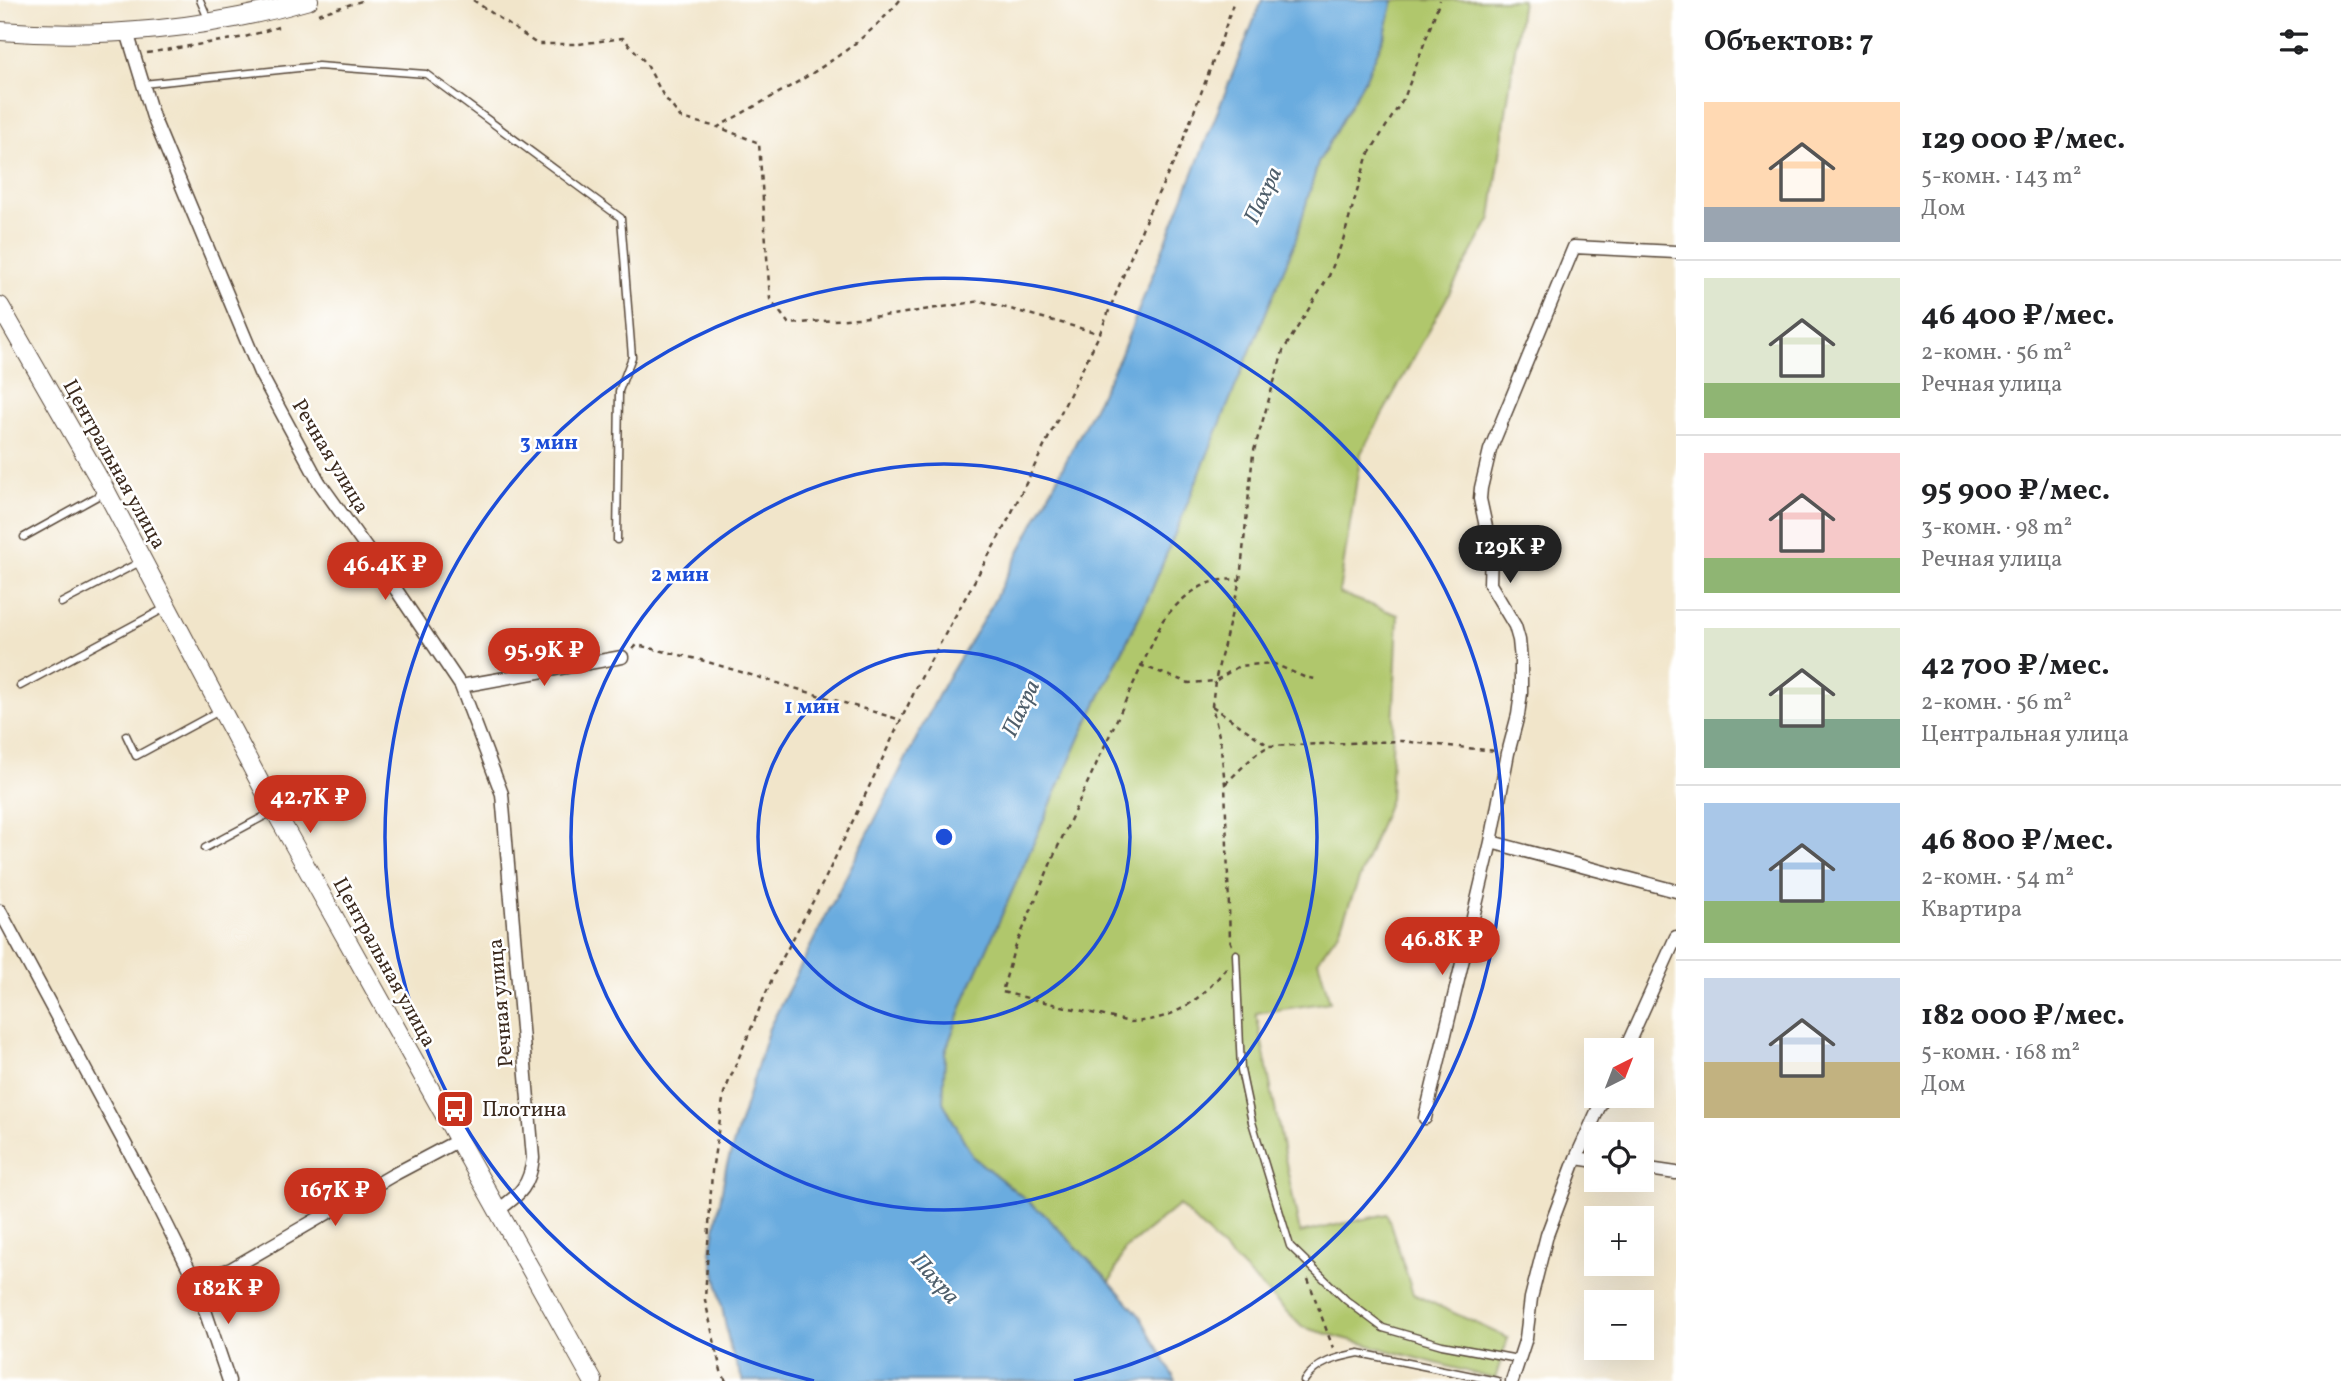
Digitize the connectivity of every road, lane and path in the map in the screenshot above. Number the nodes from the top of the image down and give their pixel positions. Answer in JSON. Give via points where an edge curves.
{"nodes":[{"id":1,"x":200,"y":0,"type":"edge"},
{"id":2,"x":309,"y":0,"type":"edge"},
{"id":3,"x":473,"y":0,"type":"edge"},
{"id":4,"x":900,"y":0,"type":"edge"},
{"id":5,"x":1234,"y":0,"type":"edge"},
{"id":6,"x":1440,"y":0,"type":"edge"},
{"id":7,"x":209,"y":22,"type":"junction"},
{"id":8,"x":0,"y":31,"type":"edge"},
{"id":9,"x":127,"y":32,"type":"junction"},
{"id":10,"x":143,"y":83,"type":"junction"},
{"id":11,"x":718,"y":127,"type":"junction"},
{"id":12,"x":1676,"y":252,"type":"edge"},
{"id":13,"x":3,"y":316,"type":"edge"},
{"id":14,"x":1100,"y":333,"type":"junction"},
{"id":15,"x":106,"y":491,"type":"junction"},
{"id":16,"x":24,"y":537,"type":"dead end"},
{"id":17,"x":617,"y":540,"type":"dead end"},
{"id":18,"x":142,"y":561,"type":"junction"},
{"id":19,"x":1240,"y":580,"type":"junction"},
{"id":20,"x":61,"y":603,"type":"dead end"},
{"id":21,"x":167,"y":607,"type":"junction"},
{"id":22,"x":622,"y":657,"type":"joint"},
{"id":23,"x":1140,"y":665,"type":"junction"},
{"id":24,"x":1315,"y":679,"type":"dead end"},
{"id":25,"x":1215,"y":681,"type":"junction"},
{"id":26,"x":20,"y":686,"type":"dead end"},
{"id":27,"x":461,"y":686,"type":"junction"},
{"id":28,"x":1212,"y":706,"type":"junction"},
{"id":29,"x":221,"y":710,"type":"junction"},
{"id":30,"x":901,"y":720,"type":"junction"},
{"id":31,"x":126,"y":735,"type":"dead end"},
{"id":32,"x":1269,"y":746,"type":"junction"},
{"id":33,"x":1508,"y":753,"type":"junction"},
{"id":34,"x":1225,"y":784,"type":"junction"},
{"id":35,"x":275,"y":811,"type":"junction"},
{"id":36,"x":1492,"y":842,"type":"junction"},
{"id":37,"x":205,"y":848,"type":"dead end"},
{"id":38,"x":1676,"y":891,"type":"edge"},
{"id":39,"x":0,"y":911,"type":"edge"},
{"id":40,"x":1676,"y":937,"type":"edge"},
{"id":41,"x":1237,"y":954,"type":"junction"},
{"id":42,"x":1630,"y":1038,"type":"edge"},
{"id":43,"x":1599,"y":1108,"type":"edge"},
{"id":44,"x":1425,"y":1118,"type":"dead end"},
{"id":45,"x":459,"y":1140,"type":"junction"},
{"id":46,"x":1576,"y":1158,"type":"junction"},
{"id":47,"x":1584,"y":1159,"type":"edge"},
{"id":48,"x":1654,"y":1170,"type":"edge"},
{"id":49,"x":1676,"y":1173,"type":"edge"},
{"id":50,"x":498,"y":1210,"type":"junction"},
{"id":51,"x":1301,"y":1259,"type":"junction"},
{"id":52,"x":195,"y":1281,"type":"junction"},
{"id":53,"x":1336,"y":1357,"type":"junction"},
{"id":54,"x":1518,"y":1359,"type":"junction"},
{"id":55,"x":229,"y":1381,"type":"edge"},
{"id":56,"x":593,"y":1381,"type":"edge"},
{"id":57,"x":726,"y":1381,"type":"edge"},
{"id":58,"x":1304,"y":1381,"type":"edge"},
{"id":59,"x":1497,"y":1381,"type":"edge"},
{"id":60,"x":1512,"y":1381,"type":"edge"}],
"edges":[{"from":1,"to":7,"type":"lane"},
{"from":2,"to":7,"type":"street"},
{"from":3,"to":11,"type":"path","via":[[537,44],[623,38],[646,63],[681,118]]},
{"from":4,"to":11,"type":"path","via":[[882,21],[812,75]]},
{"from":5,"to":14,"type":"path","via":[[1177,156]]},
{"from":6,"to":19,"type":"path","via":[[1405,96],[1367,157],[1329,276],[1283,351],[1253,454]]},
{"from":7,"to":9,"type":"street"},
{"from":8,"to":9,"type":"street"},
{"from":9,"to":10,"type":"street","name":"Речная улица"},
{"from":10,"to":17,"type":"lane","via":[[318,66],[426,74],[621,218],[632,357],[619,391]]},
{"from":10,"to":27,"type":"street","name":"Речная улица","via":[[260,373],[319,482]]},
{"from":11,"to":14,"type":"path","via":[[759,143],[769,299],[789,324],[981,302]]},
{"from":12,"to":33,"type":"street","via":[[1574,247],[1490,450],[1480,499],[1492,550],[1489,576],[1515,626],[1521,660],[1518,715]]},
{"from":13,"to":15,"type":"street","name":"Центральная улица"},
{"from":14,"to":30,"type":"path","via":[[1006,524]]},
{"from":15,"to":16,"type":"lane"},
{"from":15,"to":18,"type":"street","name":"Центральная улица"},
{"from":18,"to":20,"type":"lane"},
{"from":18,"to":21,"type":"street","name":"Центральная улица"},
{"from":19,"to":23,"type":"path","via":[[1210,582],[1177,603]]},
{"from":19,"to":25,"type":"path"},
{"from":21,"to":26,"type":"lane"},
{"from":21,"to":29,"type":"street","name":"Центральная улица"},
{"from":22,"to":27,"type":"street"},
{"from":22,"to":30,"type":"path","via":[[637,645]]},
{"from":23,"to":25,"type":"path","via":[[1189,683]]},
{"from":23,"to":41,"type":"path","via":[[1055,853],[1013,953],[1002,992],[1130,1023],[1149,1022],[1164,1018],[1203,993]]},
{"from":24,"to":25,"type":"path","via":[[1272,663],[1238,666]]},
{"from":25,"to":28,"type":"path"},
{"from":27,"to":50,"type":"street","name":"Речная улица","via":[[502,794],[533,1158],[523,1190]]},
{"from":28,"to":32,"type":"path"},
{"from":28,"to":34,"type":"path"},
{"from":29,"to":31,"type":"lane","via":[[136,757]]},
{"from":29,"to":35,"type":"street","name":"Центральная улица"},
{"from":30,"to":57,"type":"path","via":[[774,974],[724,1093],[712,1171],[705,1300]]},
{"from":32,"to":33,"type":"path","via":[[1401,741]]},
{"from":32,"to":34,"type":"path"},
{"from":33,"to":36,"type":"street"},
{"from":34,"to":41,"type":"path","via":[[1230,940]]},
{"from":35,"to":37,"type":"lane"},
{"from":35,"to":45,"type":"street","name":"Центральная улица"},
{"from":36,"to":38,"type":"street"},
{"from":36,"to":44,"type":"street"},
{"from":39,"to":52,"type":"street"},
{"from":40,"to":42,"type":"street"},
{"from":41,"to":51,"type":"lane","via":[[1241,1070],[1290,1246]]},
{"from":43,"to":46,"type":"street"},
{"from":45,"to":50,"type":"street","name":"Центральная улица"},
{"from":45,"to":52,"type":"street","via":[[231,1269]]},
{"from":46,"to":47,"type":"street"},
{"from":46,"to":54,"type":"street","via":[[1547,1235]]},
{"from":48,"to":49,"type":"street"},
{"from":50,"to":56,"type":"street","name":"Центральная улица"},
{"from":51,"to":53,"type":"path"},
{"from":51,"to":54,"type":"lane","via":[[1383,1328]]},
{"from":52,"to":55,"type":"street"},
{"from":53,"to":58,"type":"lane","via":[[1310,1372]]},
{"from":53,"to":59,"type":"lane","via":[[1359,1353]]},
{"from":54,"to":60,"type":"street"}]}
